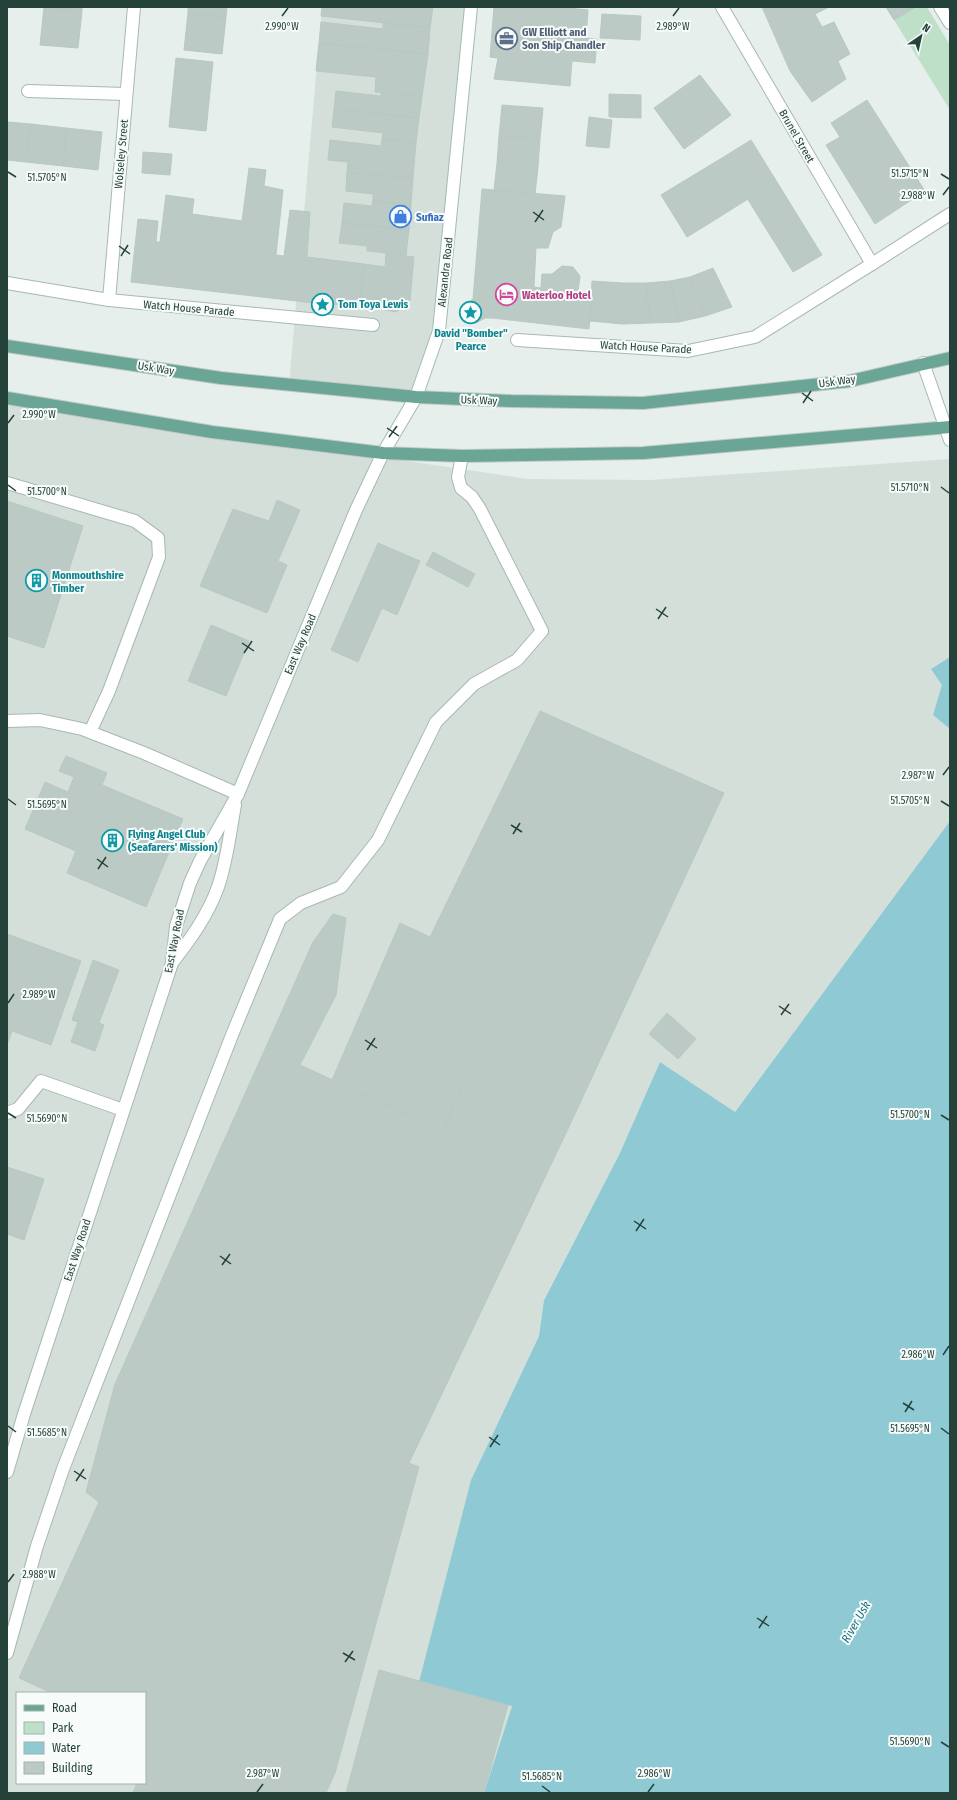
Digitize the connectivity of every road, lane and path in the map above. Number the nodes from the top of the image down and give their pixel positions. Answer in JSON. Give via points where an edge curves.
{"nodes":[{"id":1,"x":134,"y":7,"type":"edge"},
{"id":2,"x":471,"y":7,"type":"edge"},
{"id":3,"x":722,"y":7,"type":"edge"},
{"id":4,"x":940,"y":7,"type":"edge"},
{"id":5,"x":950,"y":23,"type":"edge"},
{"id":6,"x":28,"y":91,"type":"dead end"},
{"id":7,"x":126,"y":94,"type":"junction"},
{"id":8,"x":950,"y":214,"type":"edge"},
{"id":9,"x":872,"y":264,"type":"junction"},
{"id":10,"x":7,"y":283,"type":"edge"},
{"id":11,"x":109,"y":300,"type":"junction"},
{"id":12,"x":372,"y":325,"type":"dead end"},
{"id":13,"x":517,"y":340,"type":"dead end"},
{"id":14,"x":7,"y":346,"type":"edge"},
{"id":15,"x":950,"y":358,"type":"edge"},
{"id":16,"x":922,"y":363,"type":"junction"},
{"id":17,"x":416,"y":397,"type":"junction"},
{"id":18,"x":7,"y":398,"type":"edge"},
{"id":19,"x":949,"y":432,"type":"edge"},
{"id":20,"x":382,"y":453,"type":"junction"},
{"id":21,"x":462,"y":456,"type":"junction"},
{"id":22,"x":7,"y":483,"type":"edge"},
{"id":23,"x":7,"y":721,"type":"edge"},
{"id":24,"x":90,"y":732,"type":"junction"},
{"id":25,"x":238,"y":794,"type":"junction"},
{"id":26,"x":172,"y":963,"type":"junction"},
{"id":27,"x":124,"y":1110,"type":"junction"},
{"id":28,"x":7,"y":1113,"type":"edge"},
{"id":29,"x":7,"y":1472,"type":"edge"},
{"id":30,"x":7,"y":1653,"type":"edge"}],
"edges":[{"from":1,"to":7,"type":"street","name":"Wolseley Street"},
{"from":2,"to":17,"type":"street","name":"Alexandra Road","via":[[439,331]]},
{"from":3,"to":9,"type":"street","name":"Brunel Street"},
{"from":4,"to":5,"type":"street"},
{"from":6,"to":7,"type":"street"},
{"from":7,"to":11,"type":"street","name":"Wolseley Street"},
{"from":8,"to":9,"type":"street","name":"Watch House Parade"},
{"from":9,"to":13,"type":"street","name":"Watch House Parade","via":[[755,338],[688,351]]},
{"from":10,"to":11,"type":"street","name":"Watch House Parade"},
{"from":11,"to":12,"type":"street","name":"Watch House Parade"},
{"from":14,"to":17,"type":"main road","name":"Usk Way","via":[[221,378]]},
{"from":15,"to":16,"type":"main road","name":"Usk Way"},
{"from":16,"to":17,"type":"main road","name":"Usk Way","via":[[850,381],[643,403]]},
{"from":16,"to":19,"type":"street"},
{"from":17,"to":20,"type":"street","name":"Alexandra Road"},
{"from":18,"to":20,"type":"main road","via":[[212,432]]},
{"from":19,"to":21,"type":"main road","via":[[644,453]]},
{"from":20,"to":21,"type":"main road"},
{"from":20,"to":25,"type":"street","name":"East Way Road"},
{"from":21,"to":30,"type":"street","via":[[458,476],[460,488],[472,497],[480,509],[542,631],[517,660],[474,684],[436,722],[378,840],[341,887],[301,903],[280,919],[229,1042],[63,1470],[37,1546]]},
{"from":22,"to":24,"type":"street","via":[[135,521],[158,538],[159,557],[109,691]]},
{"from":23,"to":24,"type":"street","via":[[40,720]]},
{"from":24,"to":25,"type":"street"},
{"from":25,"to":26,"type":"street","name":"East Way Road","via":[[200,861],[184,898],[176,926]]},
{"from":25,"to":26,"type":"street","via":[[218,887],[200,923]]},
{"from":26,"to":27,"type":"street","name":"East Way Road"},
{"from":27,"to":28,"type":"street","via":[[41,1081],[18,1108]]},
{"from":27,"to":29,"type":"street","name":"East Way Road"}]}
